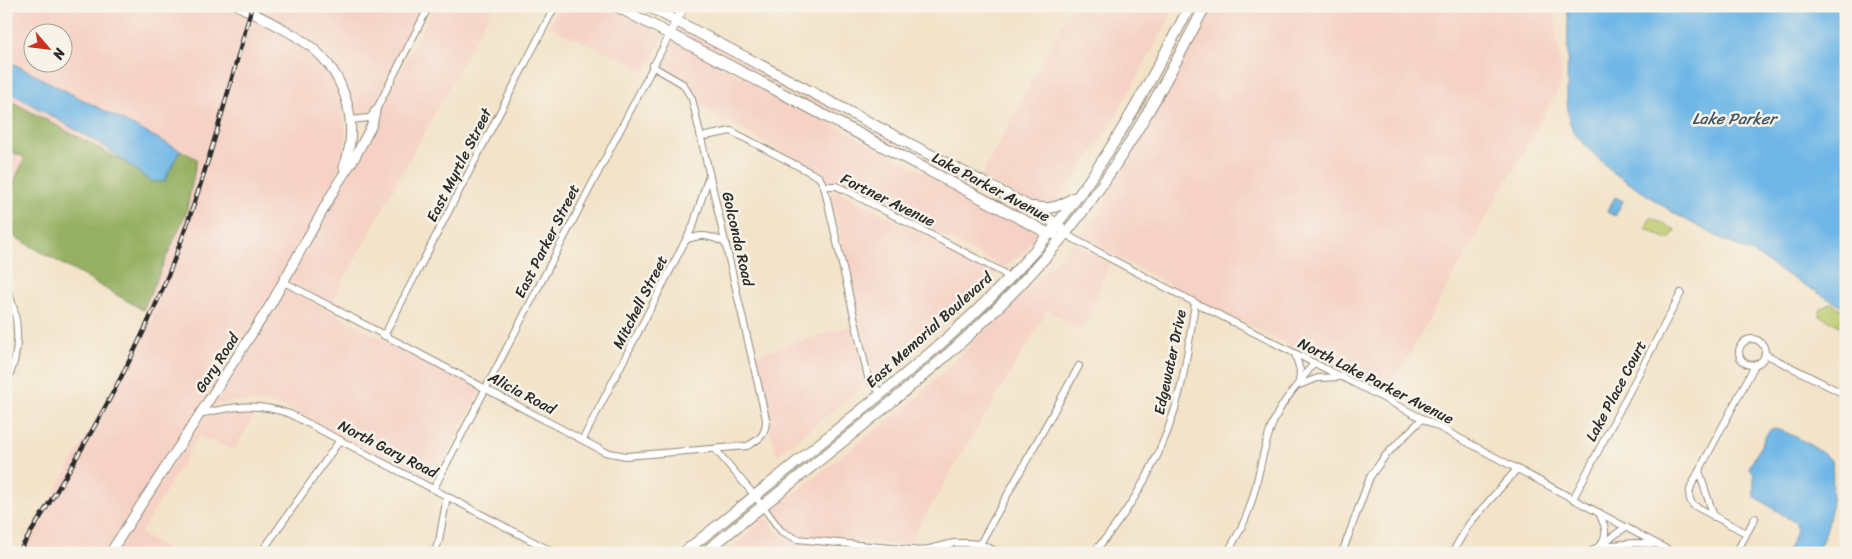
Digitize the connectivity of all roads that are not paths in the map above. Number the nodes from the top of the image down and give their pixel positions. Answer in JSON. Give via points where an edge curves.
{"nodes":[{"id":1,"x":239,"y":6,"type":"edge"},
{"id":2,"x":429,"y":6,"type":"edge"},
{"id":3,"x":555,"y":6,"type":"edge"},
{"id":4,"x":616,"y":6,"type":"edge"},
{"id":5,"x":648,"y":6,"type":"edge"},
{"id":6,"x":684,"y":6,"type":"edge"},
{"id":7,"x":1190,"y":6,"type":"edge"},
{"id":8,"x":1197,"y":6,"type":"edge"},
{"id":9,"x":1205,"y":6,"type":"edge"},
{"id":10,"x":677,"y":22,"type":"junction"},
{"id":11,"x":1192,"y":31,"type":"junction"},
{"id":12,"x":670,"y":34,"type":"junction"},
{"id":13,"x":652,"y":66,"type":"junction"},
{"id":14,"x":375,"y":112,"type":"junction"},
{"id":15,"x":350,"y":120,"type":"junction"},
{"id":16,"x":701,"y":137,"type":"junction"},
{"id":17,"x":710,"y":173,"type":"junction"},
{"id":18,"x":338,"y":183,"type":"junction"},
{"id":19,"x":824,"y":186,"type":"junction"},
{"id":20,"x":1078,"y":195,"type":"junction"},
{"id":21,"x":1026,"y":205,"type":"junction"},
{"id":22,"x":1057,"y":224,"type":"junction"},
{"id":23,"x":1049,"y":234,"type":"junction"},
{"id":24,"x":1065,"y":234,"type":"junction"},
{"id":25,"x":686,"y":240,"type":"junction"},
{"id":26,"x":726,"y":243,"type":"junction"},
{"id":27,"x":1009,"y":279,"type":"junction"},
{"id":28,"x":284,"y":282,"type":"junction"},
{"id":29,"x":6,"y":288,"type":"edge"},
{"id":30,"x":1681,"y":293,"type":"dead end"},
{"id":31,"x":1195,"y":304,"type":"junction"},
{"id":32,"x":384,"y":336,"type":"junction"},
{"id":33,"x":1295,"y":354,"type":"junction"},
{"id":34,"x":1765,"y":354,"type":"junction"},
{"id":35,"x":1314,"y":363,"type":"junction"},
{"id":36,"x":1754,"y":365,"type":"junction"},
{"id":37,"x":1079,"y":366,"type":"dead end"},
{"id":38,"x":1343,"y":378,"type":"junction"},
{"id":39,"x":6,"y":383,"type":"edge"},
{"id":40,"x":1298,"y":386,"type":"junction"},
{"id":41,"x":486,"y":388,"type":"junction"},
{"id":42,"x":881,"y":394,"type":"junction"},
{"id":43,"x":1846,"y":395,"type":"edge"},
{"id":44,"x":200,"y":414,"type":"junction"},
{"id":45,"x":1422,"y":419,"type":"junction"},
{"id":46,"x":762,"y":436,"type":"joint"},
{"id":47,"x":583,"y":439,"type":"junction"},
{"id":48,"x":340,"y":440,"type":"junction"},
{"id":49,"x":716,"y":450,"type":"junction"},
{"id":50,"x":1517,"y":469,"type":"junction"},
{"id":51,"x":1699,"y":471,"type":"junction"},
{"id":52,"x":434,"y":488,"type":"junction"},
{"id":53,"x":448,"y":496,"type":"junction"},
{"id":54,"x":755,"y":496,"type":"junction"},
{"id":55,"x":1573,"y":500,"type":"junction"},
{"id":56,"x":762,"y":506,"type":"junction"},
{"id":57,"x":1599,"y":513,"type":"junction"},
{"id":58,"x":1714,"y":517,"type":"junction"},
{"id":59,"x":1755,"y":518,"type":"dead end"},
{"id":60,"x":1626,"y":527,"type":"junction"},
{"id":61,"x":1746,"y":534,"type":"junction"},
{"id":62,"x":980,"y":544,"type":"junction"},
{"id":63,"x":1659,"y":545,"type":"junction"},
{"id":64,"x":1600,"y":546,"type":"junction"},
{"id":65,"x":110,"y":553,"type":"edge"},
{"id":66,"x":261,"y":553,"type":"edge"},
{"id":67,"x":434,"y":553,"type":"edge"},
{"id":68,"x":556,"y":553,"type":"edge"},
{"id":69,"x":683,"y":553,"type":"edge"},
{"id":70,"x":704,"y":553,"type":"edge"},
{"id":71,"x":1000,"y":553,"type":"edge"},
{"id":72,"x":1092,"y":553,"type":"edge"},
{"id":73,"x":1227,"y":553,"type":"edge"},
{"id":74,"x":1342,"y":553,"type":"edge"},
{"id":75,"x":1452,"y":553,"type":"edge"},
{"id":76,"x":1589,"y":553,"type":"edge"},
{"id":77,"x":1674,"y":553,"type":"edge"},
{"id":78,"x":1736,"y":553,"type":"edge"}],
"edges":[{"from":1,"to":15,"type":"main road","via":[[303,41],[323,58],[344,92]]},
{"from":2,"to":14,"type":"street"},
{"from":3,"to":32,"type":"street","name":"East Myrtle Street"},
{"from":4,"to":12,"type":"main road","name":"Lake Parker Avenue"},
{"from":5,"to":10,"type":"main road","name":"Lake Parker Avenue"},
{"from":6,"to":10,"type":"street","name":"East Parker Street"},
{"from":7,"to":20,"type":"main road","name":"East Memorial Boulevard","via":[[1132,113]]},
{"from":8,"to":11,"type":"main road"},
{"from":9,"to":11,"type":"main road","name":"East Memorial Boulevard"},
{"from":10,"to":12,"type":"street","name":"East Parker Street"},
{"from":10,"to":21,"type":"main road","name":"Lake Parker Avenue"},
{"from":11,"to":24,"type":"main road","name":"East Memorial Boulevard","via":[[1163,88],[1126,149]]},
{"from":12,"to":13,"type":"street","name":"East Parker Street"},
{"from":12,"to":23,"type":"main road","name":"Lake Parker Avenue"},
{"from":13,"to":16,"type":"street","name":"Golconda Road","via":[[683,84],[688,91]]},
{"from":13,"to":41,"type":"street","name":"East Parker Street"},
{"from":14,"to":15,"type":"street","via":[[369,118]]},
{"from":14,"to":18,"type":"main road","via":[[372,125]]},
{"from":15,"to":18,"type":"main road","via":[[349,154]]},
{"from":16,"to":17,"type":"street","name":"Golconda Road"},
{"from":16,"to":19,"type":"street","name":"Fortner Avenue","via":[[735,132],[812,172]]},
{"from":17,"to":25,"type":"street","name":"Mitchell Street"},
{"from":17,"to":26,"type":"street","name":"Golconda Road"},
{"from":18,"to":28,"type":"main road","name":"Gary Road"},
{"from":19,"to":27,"type":"street","name":"Fortner Avenue","via":[[836,186],[847,191],[1002,272]]},
{"from":19,"to":42,"type":"street","via":[[868,377]]},
{"from":20,"to":21,"type":"main road","via":[[1051,209]]},
{"from":20,"to":22,"type":"main road","name":"East Memorial Boulevard"},
{"from":21,"to":22,"type":"main road","name":"Lake Parker Avenue"},
{"from":22,"to":23,"type":"main road","name":"East Memorial Boulevard"},
{"from":22,"to":24,"type":"main road","name":"Lake Parker Avenue"},
{"from":23,"to":24,"type":"main road","name":"Lake Parker Avenue"},
{"from":23,"to":27,"type":"main road","name":"East Memorial Boulevard"},
{"from":24,"to":31,"type":"street","name":"North Lake Parker Avenue"},
{"from":24,"to":56,"type":"main road","name":"East Memorial Boulevard","via":[[1004,302],[953,352]]},
{"from":25,"to":26,"type":"street","via":[[705,234]]},
{"from":25,"to":47,"type":"street","name":"Mitchell Street"},
{"from":26,"to":46,"type":"street","name":"Golconda Road","via":[[766,419]]},
{"from":27,"to":42,"type":"main road","name":"East Memorial Boulevard","via":[[947,339]]},
{"from":28,"to":32,"type":"street","name":"Alicia Road"},
{"from":28,"to":44,"type":"main road","name":"Gary Road"},
{"from":29,"to":39,"type":"street","via":[[15,314],[17,348]]},
{"from":30,"to":55,"type":"street","name":"Lake Place Court"},
{"from":31,"to":33,"type":"street","name":"North Lake Parker Avenue"},
{"from":31,"to":72,"type":"street","name":"Edgewater Drive","via":[[1181,386],[1164,442],[1124,516]]},
{"from":32,"to":41,"type":"street","name":"Alicia Road"},
{"from":33,"to":35,"type":"street","name":"North Lake Parker Avenue"},
{"from":33,"to":40,"type":"street","via":[[1300,370]]},
{"from":34,"to":36,"type":"street"},
{"from":34,"to":36,"type":"street","via":[[1759,340],[1743,342],[1741,358],[1746,364]]},
{"from":34,"to":43,"type":"street"},
{"from":35,"to":38,"type":"street","name":"North Lake Parker Avenue"},
{"from":35,"to":40,"type":"street"},
{"from":36,"to":51,"type":"street"},
{"from":37,"to":62,"type":"street"},
{"from":38,"to":40,"type":"street","via":[[1318,378]]},
{"from":38,"to":45,"type":"street","name":"North Lake Parker Avenue"},
{"from":40,"to":73,"type":"street","via":[[1284,400],[1271,426],[1248,512]]},
{"from":41,"to":47,"type":"street","name":"Alicia Road"},
{"from":41,"to":52,"type":"street","name":"East Parker Street"},
{"from":42,"to":54,"type":"main road","name":"East Memorial Boulevard"},
{"from":44,"to":48,"type":"street","name":"North Gary Road","via":[[232,406],[262,406],[290,414]]},
{"from":44,"to":65,"type":"main road","name":"Gary Road"},
{"from":45,"to":50,"type":"street","name":"North Lake Parker Avenue"},
{"from":45,"to":74,"type":"street","via":[[1384,456],[1370,477]]},
{"from":46,"to":49,"type":"street","name":"Alicia Road","via":[[747,446]]},
{"from":47,"to":49,"type":"street","name":"Alicia Road","via":[[605,452],[626,456]]},
{"from":48,"to":52,"type":"street","name":"North Gary Road"},
{"from":48,"to":66,"type":"street"},
{"from":49,"to":54,"type":"street"},
{"from":50,"to":55,"type":"street","name":"North Lake Parker Avenue"},
{"from":50,"to":75,"type":"street","via":[[1468,524]]},
{"from":51,"to":58,"type":"street"},
{"from":51,"to":58,"type":"street","via":[[1691,486],[1689,500]]},
{"from":52,"to":53,"type":"street","name":"North Gary Road"},
{"from":53,"to":67,"type":"street"},
{"from":53,"to":68,"type":"street","name":"North Gary Road"},
{"from":54,"to":56,"type":"street"},
{"from":54,"to":69,"type":"main road","name":"East Memorial Boulevard"},
{"from":55,"to":57,"type":"street","name":"North Lake Parker Avenue"},
{"from":56,"to":62,"type":"street","via":[[780,531],[797,539],[921,551],[954,544]]},
{"from":56,"to":70,"type":"main road","name":"East Memorial Boulevard"},
{"from":57,"to":60,"type":"street","name":"North Lake Parker Avenue"},
{"from":57,"to":64,"type":"street","via":[[1606,532]]},
{"from":58,"to":61,"type":"street"},
{"from":59,"to":61,"type":"street"},
{"from":60,"to":63,"type":"street","name":"North Lake Parker Avenue"},
{"from":60,"to":64,"type":"street"},
{"from":61,"to":78,"type":"street"},
{"from":62,"to":71,"type":"street"},
{"from":63,"to":64,"type":"street"},
{"from":63,"to":77,"type":"street","name":"North Lake Parker Avenue"},
{"from":64,"to":76,"type":"street"}]}
